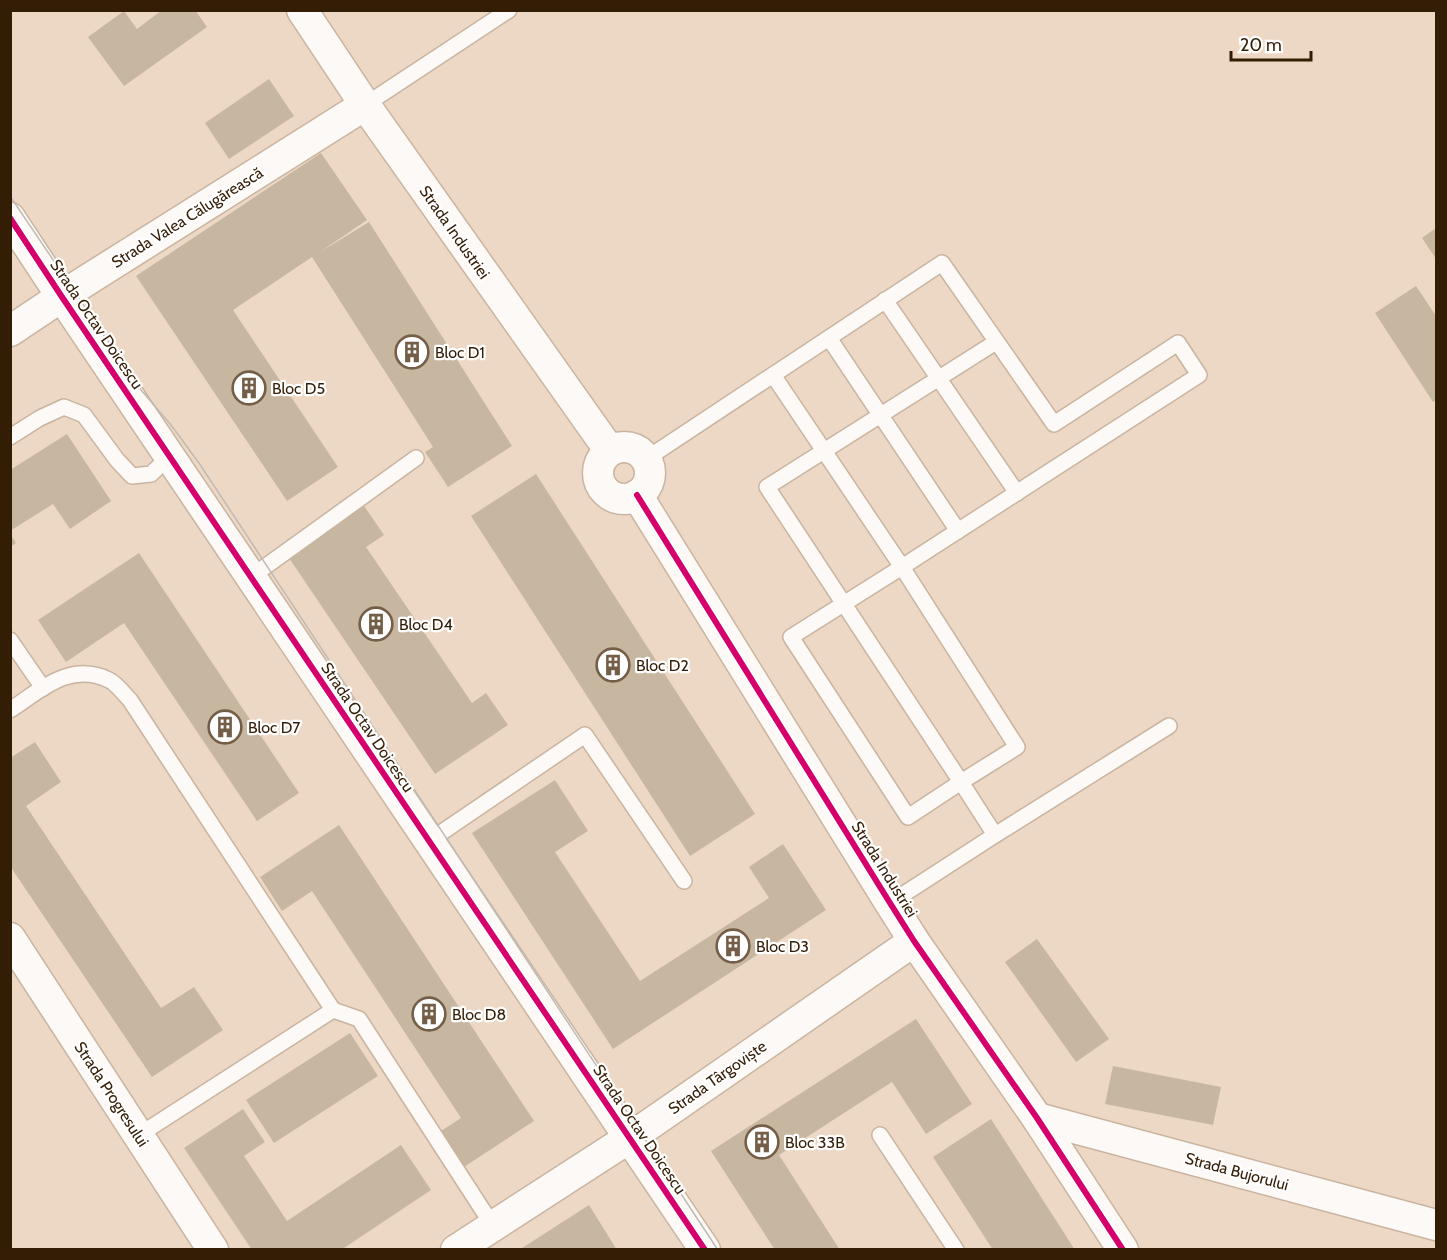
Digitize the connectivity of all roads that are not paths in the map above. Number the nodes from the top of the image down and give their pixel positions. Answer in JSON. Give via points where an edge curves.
{"nodes":[{"id":1,"x":302,"y":10,"type":"edge"},
{"id":2,"x":509,"y":10,"type":"edge"},
{"id":3,"x":365,"y":105,"type":"junction"},
{"id":4,"x":10,"y":218,"type":"edge"},
{"id":5,"x":62,"y":297,"type":"junction"},
{"id":6,"x":885,"y":300,"type":"junction"},
{"id":7,"x":10,"y":331,"type":"edge"},
{"id":8,"x":829,"y":338,"type":"junction"},
{"id":9,"x":996,"y":342,"type":"junction"},
{"id":10,"x":773,"y":375,"type":"junction"},
{"id":11,"x":939,"y":378,"type":"junction"},
{"id":12,"x":880,"y":415,"type":"junction"},
{"id":13,"x":10,"y":437,"type":"edge"},
{"id":14,"x":610,"y":451,"type":"junction"},
{"id":15,"x":824,"y":451,"type":"junction"},
{"id":16,"x":170,"y":456,"type":"junction"},
{"id":17,"x":416,"y":458,"type":"dead end"},
{"id":18,"x":646,"y":459,"type":"junction"},
{"id":19,"x":1017,"y":493,"type":"junction"},
{"id":20,"x":637,"y":495,"type":"junction"},
{"id":21,"x":958,"y":531,"type":"junction"},
{"id":22,"x":902,"y":567,"type":"junction"},
{"id":23,"x":251,"y":577,"type":"junction"},
{"id":24,"x":844,"y":604,"type":"junction"},
{"id":25,"x":10,"y":640,"type":"edge"},
{"id":26,"x":42,"y":688,"type":"junction"},
{"id":27,"x":10,"y":710,"type":"edge"},
{"id":28,"x":1169,"y":726,"type":"dead end"},
{"id":29,"x":962,"y":782,"type":"junction"},
{"id":30,"x":995,"y":835,"type":"junction"},
{"id":31,"x":429,"y":840,"type":"junction"},
{"id":32,"x":684,"y":881,"type":"dead end"},
{"id":33,"x":890,"y":903,"type":"junction"},
{"id":34,"x":10,"y":938,"type":"edge"},
{"id":35,"x":914,"y":941,"type":"junction"},
{"id":36,"x":333,"y":1010,"type":"junction"},
{"id":37,"x":1037,"y":1118,"type":"junction"},
{"id":38,"x":139,"y":1136,"type":"junction"},
{"id":39,"x":880,"y":1136,"type":"dead end"},
{"id":40,"x":629,"y":1137,"type":"junction"},
{"id":41,"x":1437,"y":1225,"type":"edge"},
{"id":42,"x":492,"y":1226,"type":"junction"},
{"id":43,"x":213,"y":1250,"type":"edge"},
{"id":44,"x":456,"y":1250,"type":"edge"},
{"id":45,"x":705,"y":1250,"type":"edge"},
{"id":46,"x":956,"y":1250,"type":"edge"},
{"id":47,"x":1123,"y":1250,"type":"edge"}],
"edges":[{"from":1,"to":3,"type":"street","name":"Strada Industriei"},
{"from":2,"to":3,"type":"lane"},
{"from":3,"to":5,"type":"street","name":"Strada Valea Călugărească"},
{"from":3,"to":14,"type":"street","name":"Strada Industriei"},
{"from":4,"to":5,"type":"street","name":"Strada Octav Doicescu"},
{"from":5,"to":7,"type":"street","name":"Strada Valea Călugărească"},
{"from":5,"to":16,"type":"street","name":"Strada Octav Doicescu"},
{"from":6,"to":8,"type":"lane"},
{"from":6,"to":9,"type":"lane","via":[[942,263]]},
{"from":6,"to":11,"type":"lane"},
{"from":8,"to":10,"type":"lane"},
{"from":8,"to":12,"type":"lane"},
{"from":9,"to":11,"type":"lane"},
{"from":9,"to":19,"type":"lane","via":[[1054,423],[1178,344],[1198,375]]},
{"from":10,"to":15,"type":"lane"},
{"from":10,"to":18,"type":"lane"},
{"from":11,"to":12,"type":"lane"},
{"from":11,"to":19,"type":"lane"},
{"from":12,"to":15,"type":"lane"},
{"from":12,"to":21,"type":"lane"},
{"from":13,"to":16,"type":"lane","via":[[64,407],[84,415],[132,476],[151,474]]},
{"from":14,"to":18,"type":"street","via":[[630,448]]},
{"from":14,"to":20,"type":"street","via":[[598,466],[601,486],[617,498]]},
{"from":15,"to":22,"type":"lane"},
{"from":15,"to":24,"type":"lane","via":[[767,487]]},
{"from":16,"to":23,"type":"street","name":"Strada Octav Doicescu"},
{"from":17,"to":23,"type":"lane"},
{"from":18,"to":20,"type":"street","via":[[649,479]]},
{"from":19,"to":21,"type":"lane"},
{"from":20,"to":33,"type":"street","name":"Strada Industriei"},
{"from":21,"to":22,"type":"lane"},
{"from":22,"to":24,"type":"lane"},
{"from":22,"to":29,"type":"lane","via":[[1017,747]]},
{"from":23,"to":31,"type":"street","name":"Strada Octav Doicescu"},
{"from":24,"to":29,"type":"lane"},
{"from":24,"to":29,"type":"lane","via":[[791,637],[908,817]]},
{"from":25,"to":26,"type":"lane"},
{"from":26,"to":27,"type":"lane"},
{"from":26,"to":36,"type":"lane","via":[[66,676],[88,674],[111,680],[130,700]]},
{"from":28,"to":30,"type":"lane"},
{"from":29,"to":30,"type":"lane"},
{"from":30,"to":33,"type":"lane"},
{"from":31,"to":32,"type":"lane","via":[[585,735]]},
{"from":31,"to":40,"type":"street","name":"Strada Octav Doicescu"},
{"from":33,"to":35,"type":"street","name":"Strada Industriei"},
{"from":34,"to":38,"type":"street","name":"Strada Progresului"},
{"from":35,"to":37,"type":"street","name":"Strada Industriei"},
{"from":35,"to":40,"type":"street","name":"Strada Târgoviște"},
{"from":36,"to":38,"type":"lane"},
{"from":36,"to":42,"type":"lane","via":[[359,1018]]},
{"from":37,"to":41,"type":"street","name":"Strada Bujorului"},
{"from":37,"to":47,"type":"street","name":"Strada Industriei"},
{"from":38,"to":43,"type":"street","name":"Strada Progresului"},
{"from":39,"to":46,"type":"lane"},
{"from":40,"to":42,"type":"street","name":"Strada Târgoviște"},
{"from":40,"to":45,"type":"street","name":"Strada Octav Doicescu"},
{"from":42,"to":44,"type":"street","name":"Strada Târgoviște"}]}
